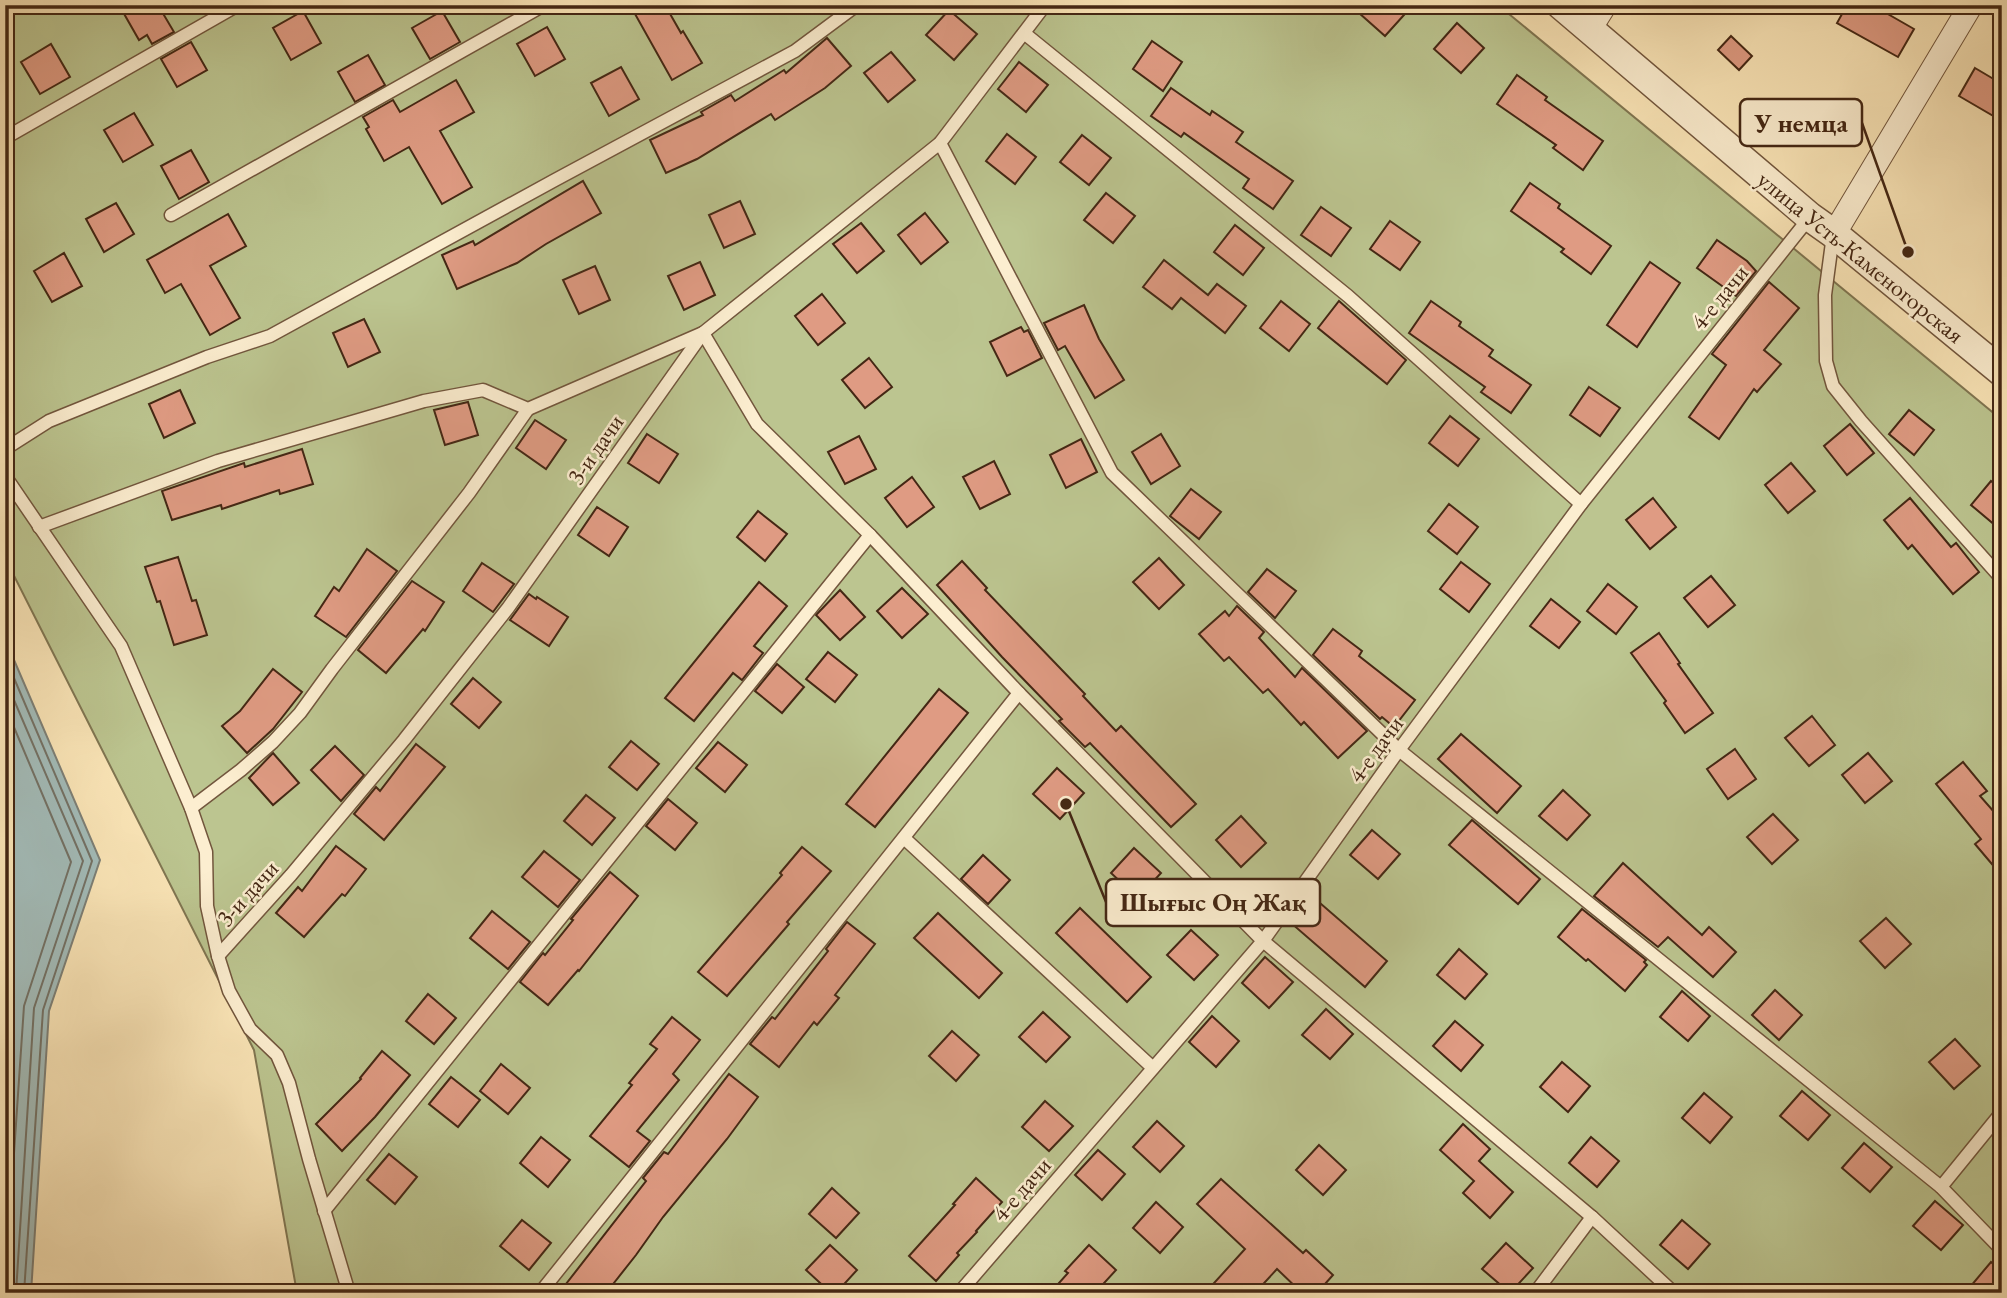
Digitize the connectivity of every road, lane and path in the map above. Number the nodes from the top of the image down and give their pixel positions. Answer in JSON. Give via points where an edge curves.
{"nodes":[{"id":1,"x":238,"y":5,"type":"edge"},
{"id":2,"x":544,"y":5,"type":"edge"},
{"id":3,"x":857,"y":5,"type":"edge"},
{"id":4,"x":1045,"y":5,"type":"edge"},
{"id":5,"x":1561,"y":5,"type":"edge"},
{"id":6,"x":1605,"y":5,"type":"edge"},
{"id":7,"x":1971,"y":5,"type":"edge"},
{"id":8,"x":1590,"y":29,"type":"junction"},
{"id":9,"x":1024,"y":33,"type":"junction"},
{"id":10,"x":5,"y":138,"type":"edge"},
{"id":11,"x":940,"y":144,"type":"junction"},
{"id":12,"x":172,"y":215,"type":"dead end"},
{"id":13,"x":1810,"y":217,"type":"junction"},
{"id":14,"x":1833,"y":234,"type":"junction"},
{"id":15,"x":703,"y":333,"type":"junction"},
{"id":16,"x":2002,"y":372,"type":"edge"},
{"id":17,"x":528,"y":409,"type":"junction"},
{"id":18,"x":5,"y":449,"type":"edge"},
{"id":19,"x":5,"y":477,"type":"edge"},
{"id":20,"x":1581,"y":504,"type":"junction"},
{"id":21,"x":39,"y":527,"type":"junction"},
{"id":22,"x":870,"y":535,"type":"junction"},
{"id":23,"x":2002,"y":579,"type":"edge"},
{"id":24,"x":1020,"y":693,"type":"junction"},
{"id":25,"x":1399,"y":750,"type":"junction"},
{"id":26,"x":191,"y":808,"type":"junction"},
{"id":27,"x":904,"y":838,"type":"junction"},
{"id":28,"x":1263,"y":941,"type":"junction"},
{"id":29,"x":218,"y":956,"type":"junction"},
{"id":30,"x":1153,"y":1068,"type":"junction"},
{"id":31,"x":2002,"y":1112,"type":"edge"},
{"id":32,"x":1941,"y":1187,"type":"junction"},
{"id":33,"x":324,"y":1211,"type":"junction"},
{"id":34,"x":1592,"y":1217,"type":"junction"},
{"id":35,"x":2002,"y":1250,"type":"edge"},
{"id":36,"x":349,"y":1293,"type":"edge"},
{"id":37,"x":540,"y":1293,"type":"edge"},
{"id":38,"x":959,"y":1293,"type":"edge"},
{"id":39,"x":1535,"y":1293,"type":"edge"},
{"id":40,"x":1675,"y":1293,"type":"edge"}],
"edges":[{"from":1,"to":10,"type":"lane"},
{"from":2,"to":12,"type":"lane"},
{"from":3,"to":18,"type":"lane","via":[[795,51],[270,336],[48,421]]},
{"from":4,"to":9,"type":"lane","name":"3-и дачи"},
{"from":5,"to":8,"type":"street","name":"улица Усть-Каменогорская"},
{"from":6,"to":8,"type":"street"},
{"from":7,"to":14,"type":"street"},
{"from":8,"to":13,"type":"street","name":"улица Усть-Каменогорская"},
{"from":9,"to":11,"type":"lane","name":"3-и дачи"},
{"from":9,"to":20,"type":"lane","via":[[1348,296]]},
{"from":11,"to":15,"type":"lane","name":"3-и дачи"},
{"from":11,"to":25,"type":"lane","via":[[1112,473]]},
{"from":13,"to":14,"type":"street","name":"улица Усть-Каменогорская"},
{"from":13,"to":20,"type":"lane","name":"4-е дачи"},
{"from":14,"to":16,"type":"street","name":"улица Усть-Каменогорская"},
{"from":14,"to":23,"type":"lane","via":[[1825,295],[1826,361],[1833,386]]},
{"from":15,"to":17,"type":"lane"},
{"from":15,"to":22,"type":"lane","via":[[757,424]]},
{"from":15,"to":29,"type":"lane","name":"3-и дачи","via":[[508,608],[404,740]]},
{"from":17,"to":21,"type":"lane","via":[[483,390],[424,401],[218,461]]},
{"from":17,"to":26,"type":"lane","via":[[300,713],[241,770]]},
{"from":19,"to":21,"type":"lane"},
{"from":20,"to":25,"type":"lane","name":"4-е дачи"},
{"from":21,"to":26,"type":"lane","via":[[121,646]]},
{"from":22,"to":24,"type":"lane"},
{"from":22,"to":33,"type":"lane"},
{"from":24,"to":27,"type":"lane"},
{"from":24,"to":28,"type":"lane"},
{"from":25,"to":28,"type":"lane","name":"4-е дачи"},
{"from":25,"to":32,"type":"lane"},
{"from":26,"to":29,"type":"lane","via":[[206,852],[207,906]]},
{"from":27,"to":30,"type":"lane"},
{"from":27,"to":37,"type":"lane"},
{"from":28,"to":30,"type":"lane","name":"4-е дачи"},
{"from":28,"to":34,"type":"lane"},
{"from":29,"to":33,"type":"lane","via":[[229,991],[250,1029],[277,1055],[289,1083]]},
{"from":30,"to":38,"type":"lane","name":"4-е дачи"},
{"from":31,"to":32,"type":"lane"},
{"from":32,"to":35,"type":"lane"},
{"from":33,"to":36,"type":"lane"},
{"from":34,"to":39,"type":"lane"},
{"from":34,"to":40,"type":"lane"}]}
